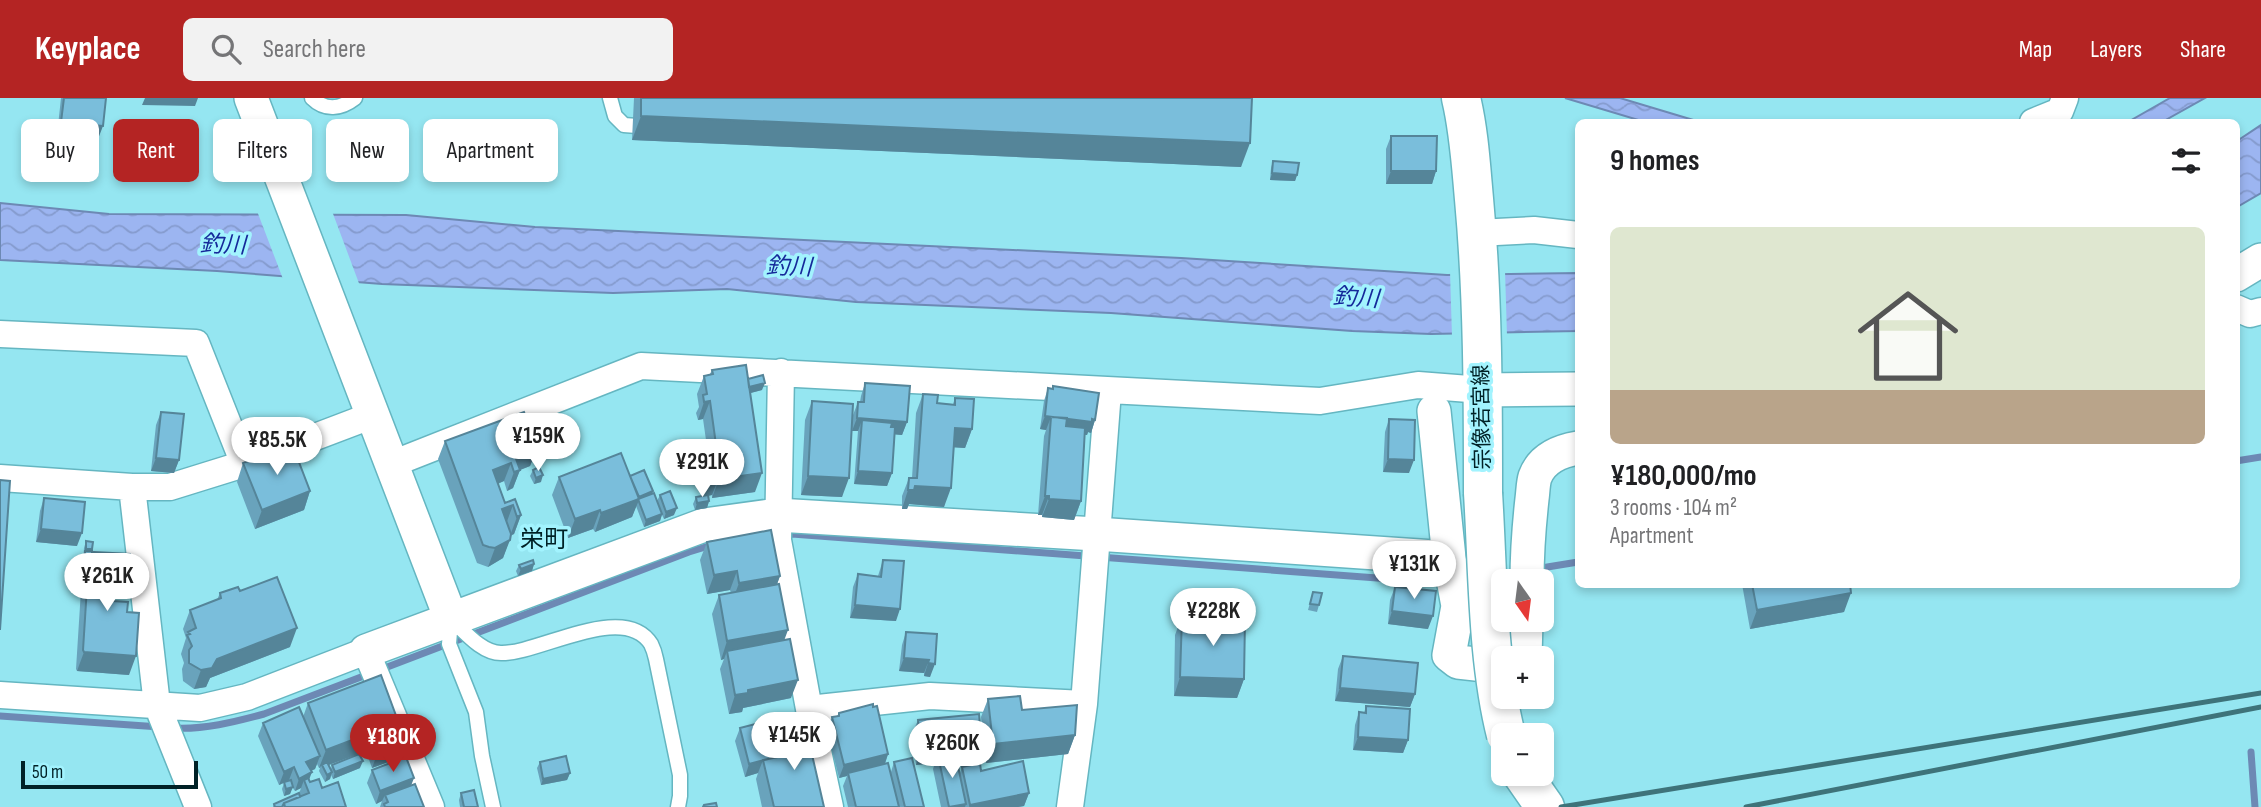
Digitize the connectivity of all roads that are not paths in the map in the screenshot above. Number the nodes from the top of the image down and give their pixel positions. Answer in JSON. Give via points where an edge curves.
{"nodes":[{"id":1,"x":251,"y":98,"type":"edge"},
{"id":2,"x":312,"y":98,"type":"edge"},
{"id":3,"x":355,"y":98,"type":"edge"},
{"id":4,"x":610,"y":98,"type":"edge"},
{"id":5,"x":1461,"y":98,"type":"edge"},
{"id":6,"x":2065,"y":98,"type":"edge"},
{"id":7,"x":2040,"y":119,"type":"edge"},
{"id":8,"x":667,"y":127,"type":"edge"},
{"id":9,"x":1575,"y":236,"type":"edge"},
{"id":10,"x":1477,"y":237,"type":"junction"},
{"id":11,"x":2261,"y":260,"type":"edge"},
{"id":12,"x":2240,"y":273,"type":"edge"},
{"id":13,"x":2240,"y":310,"type":"edge"},
{"id":14,"x":2261,"y":311,"type":"edge"},
{"id":15,"x":0,"y":334,"type":"edge"},
{"id":16,"x":781,"y":372,"type":"junction"},
{"id":17,"x":1482,"y":378,"type":"junction"},
{"id":18,"x":1575,"y":389,"type":"edge"},
{"id":19,"x":1108,"y":391,"type":"junction"},
{"id":20,"x":1434,"y":411,"type":"dead end"},
{"id":21,"x":373,"y":415,"type":"junction"},
{"id":22,"x":1575,"y":448,"type":"edge"},
{"id":23,"x":244,"y":464,"type":"junction"},
{"id":24,"x":392,"y":464,"type":"junction"},
{"id":25,"x":0,"y":478,"type":"edge"},
{"id":26,"x":132,"y":487,"type":"junction"},
{"id":27,"x":777,"y":515,"type":"junction"},
{"id":28,"x":1096,"y":534,"type":"junction"},
{"id":29,"x":1449,"y":558,"type":"junction"},
{"id":30,"x":1527,"y":569,"type":"edge"},
{"id":31,"x":451,"y":619,"type":"junction"},
{"id":32,"x":366,"y":651,"type":"junction"},
{"id":33,"x":1491,"y":666,"type":"edge"},
{"id":34,"x":0,"y":695,"type":"edge"},
{"id":35,"x":1084,"y":704,"type":"junction"},
{"id":36,"x":157,"y":705,"type":"junction"},
{"id":37,"x":808,"y":709,"type":"junction"},
{"id":38,"x":1503,"y":723,"type":"edge"},
{"id":39,"x":1530,"y":786,"type":"edge"},
{"id":40,"x":198,"y":807,"type":"edge"},
{"id":41,"x":430,"y":807,"type":"edge"},
{"id":42,"x":493,"y":807,"type":"edge"},
{"id":43,"x":678,"y":807,"type":"edge"},
{"id":44,"x":830,"y":807,"type":"edge"},
{"id":45,"x":1070,"y":807,"type":"edge"},
{"id":46,"x":1545,"y":807,"type":"edge"}],
"edges":[{"from":1,"to":21,"type":"street"},
{"from":2,"to":3,"type":"lane","via":[[336,108]]},
{"from":4,"to":8,"type":"lane","via":[[615,116],[624,125]]},
{"from":5,"to":10,"type":"main road","name":"宗像若宮線"},
{"from":6,"to":7,"type":"street","via":[[2060,111]]},
{"from":9,"to":10,"type":"street","via":[[1534,230]]},
{"from":10,"to":17,"type":"main road","name":"宗像若宮線"},
{"from":11,"to":12,"type":"street"},
{"from":13,"to":14,"type":"street","via":[[2250,314]]},
{"from":15,"to":23,"type":"street","via":[[196,343]]},
{"from":16,"to":19,"type":"street"},
{"from":16,"to":24,"type":"street","via":[[641,366]]},
{"from":16,"to":27,"type":"street"},
{"from":17,"to":18,"type":"street"},
{"from":17,"to":19,"type":"street","via":[[1320,401]]},
{"from":17,"to":38,"type":"main road","name":"宗像若宮線","bridge":true,"via":[[1483,494],[1494,670]]},
{"from":19,"to":28,"type":"street"},
{"from":20,"to":29,"type":"street"},
{"from":21,"to":23,"type":"street"},
{"from":21,"to":24,"type":"street"},
{"from":22,"to":30,"type":"street","via":[[1554,455],[1535,477]]},
{"from":23,"to":26,"type":"street","via":[[170,486]]},
{"from":24,"to":31,"type":"street"},
{"from":25,"to":26,"type":"street"},
{"from":26,"to":36,"type":"street"},
{"from":27,"to":28,"type":"street"},
{"from":27,"to":31,"type":"street","via":[[704,525]]},
{"from":27,"to":37,"type":"street"},
{"from":28,"to":29,"type":"street"},
{"from":28,"to":35,"type":"street"},
{"from":29,"to":33,"type":"street","via":[[1458,606],[1450,655],[1458,663]]},
{"from":31,"to":32,"type":"street"},
{"from":31,"to":42,"type":"lane","via":[[449,644],[476,712]]},
{"from":31,"to":43,"type":"lane","via":[[478,644],[499,653],[594,630],[619,626],[636,630],[650,642],[656,659],[680,775]]},
{"from":32,"to":36,"type":"street","via":[[247,696],[200,708]]},
{"from":32,"to":41,"type":"street"},
{"from":34,"to":36,"type":"street"},
{"from":35,"to":37,"type":"street","via":[[930,696]]},
{"from":35,"to":45,"type":"street"},
{"from":36,"to":40,"type":"street"},
{"from":37,"to":44,"type":"street"},
{"from":39,"to":46,"type":"main road"}]}
